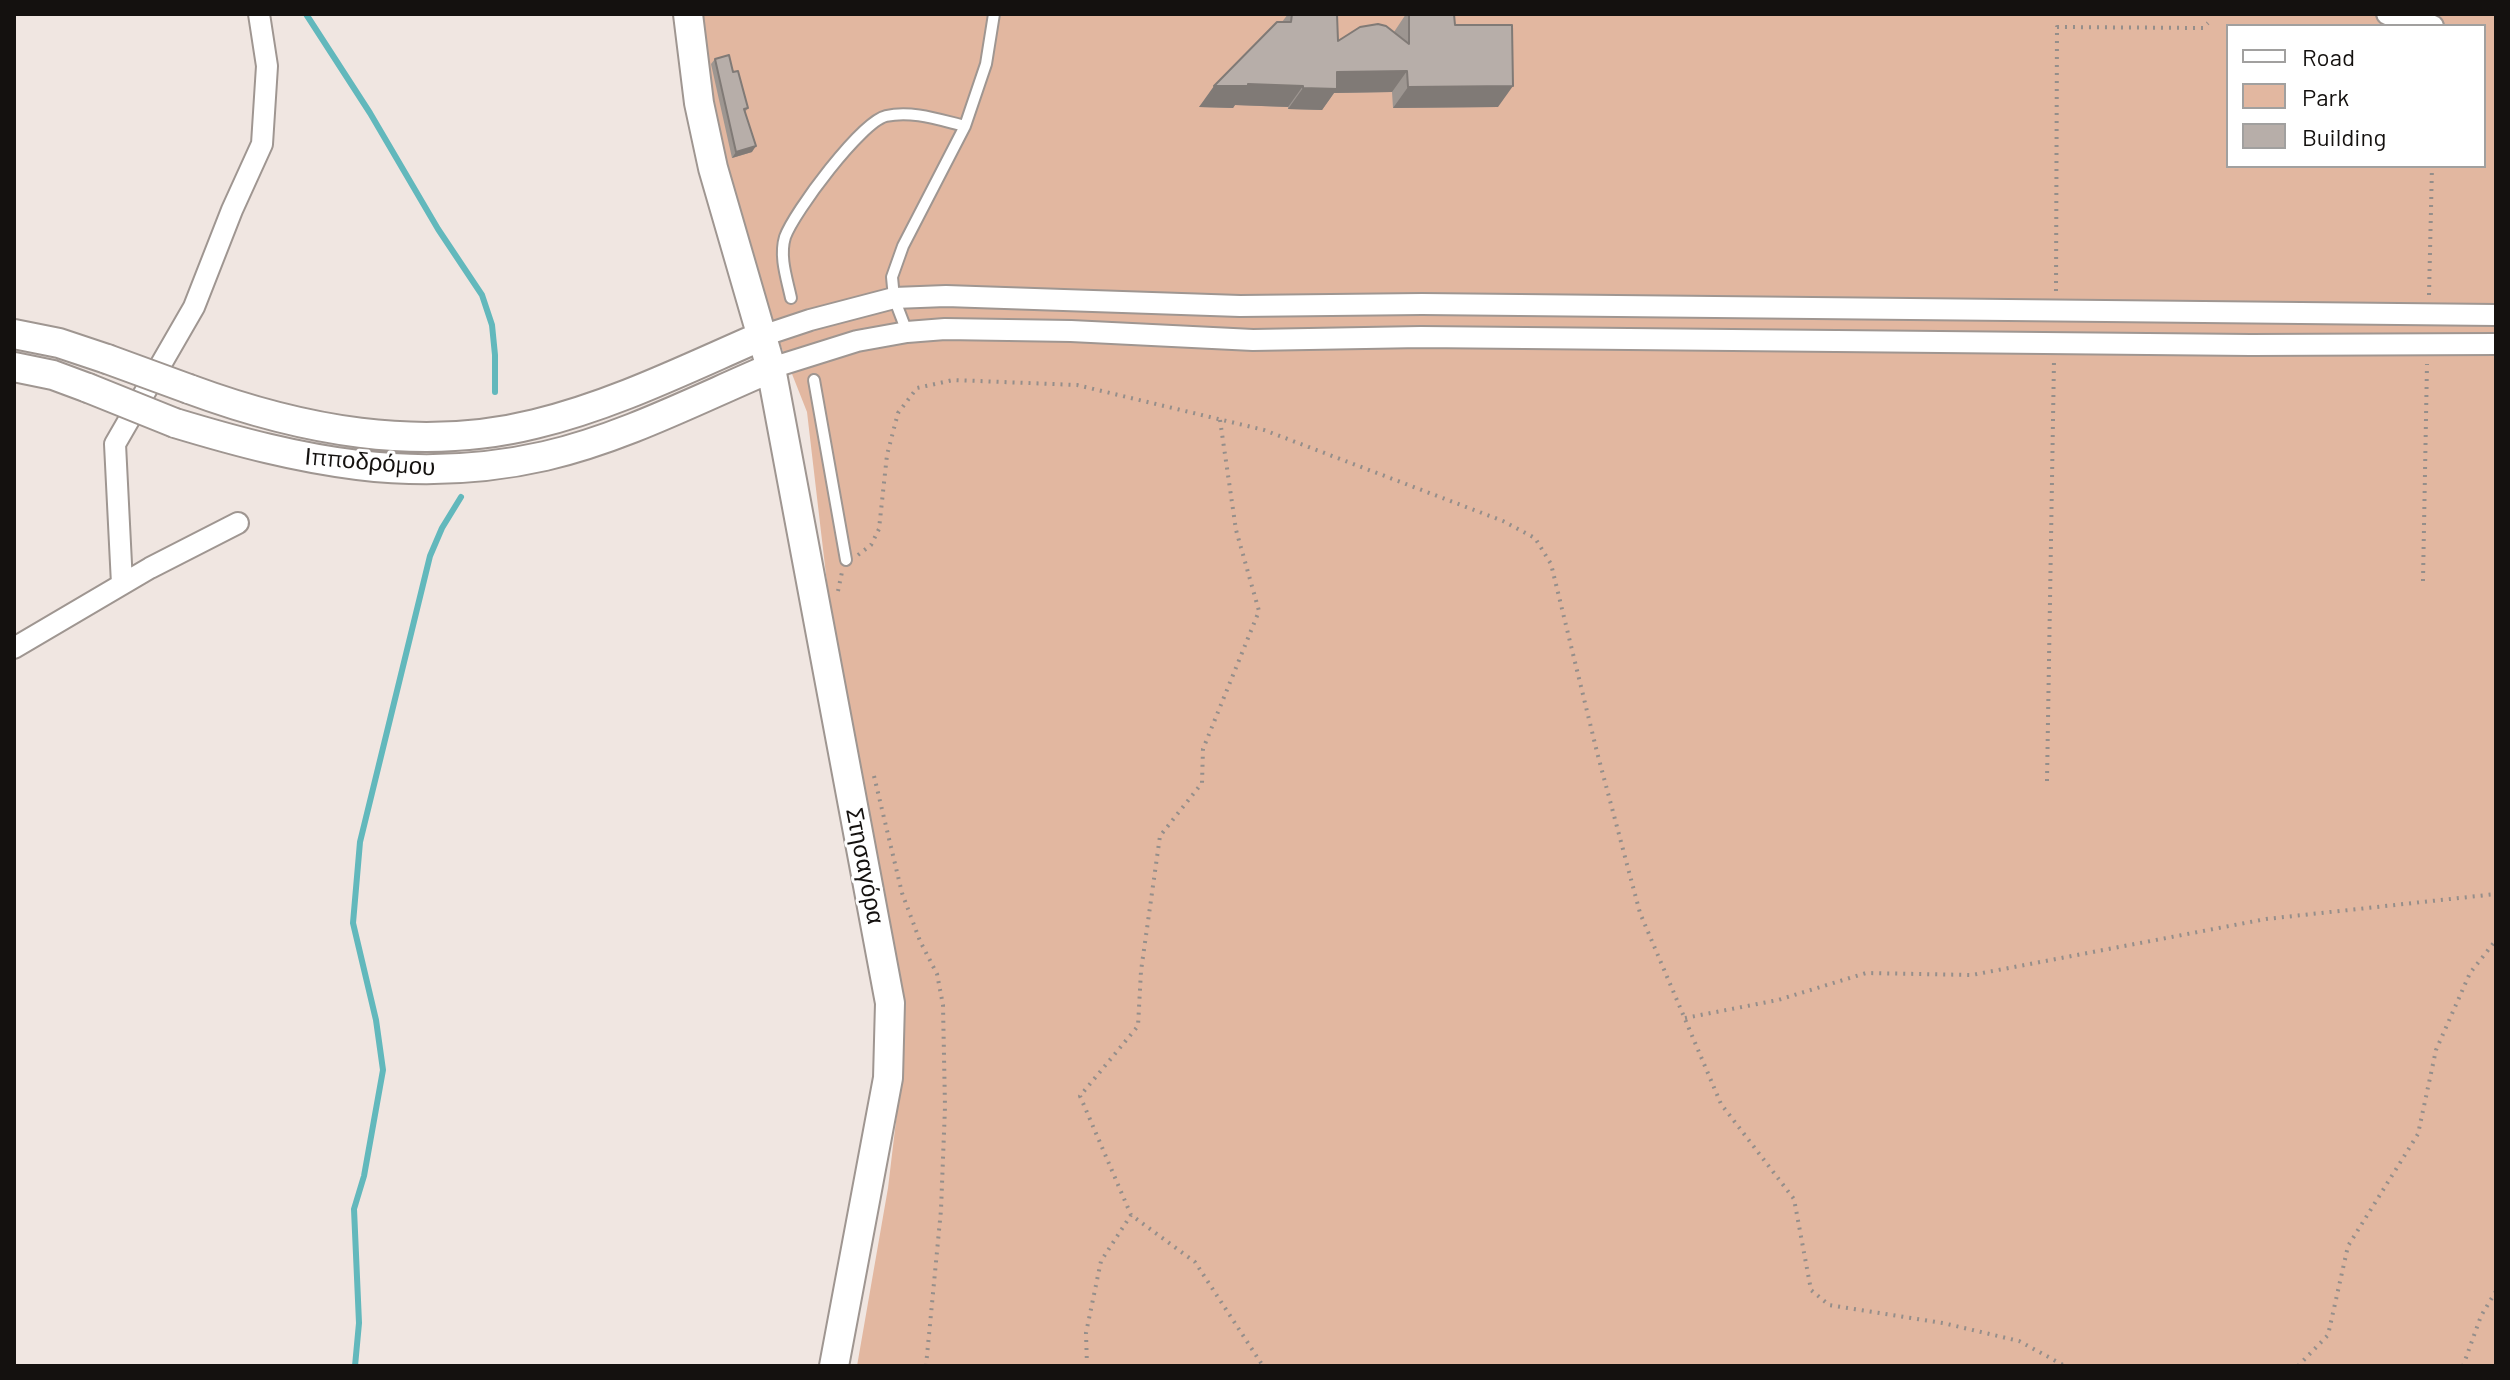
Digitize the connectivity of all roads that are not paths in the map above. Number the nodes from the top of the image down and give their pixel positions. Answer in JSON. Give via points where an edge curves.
{"nodes":[{"id":1,"x":259,"y":14,"type":"edge"},
{"id":2,"x":688,"y":14,"type":"edge"},
{"id":3,"x":994,"y":14,"type":"edge"},
{"id":4,"x":2387,"y":14,"type":"edge"},
{"id":5,"x":2425,"y":24,"type":"edge"},
{"id":6,"x":965,"y":126,"type":"junction"},
{"id":7,"x":791,"y":298,"type":"dead end"},
{"id":8,"x":894,"y":298,"type":"junction"},
{"id":9,"x":1422,"y":304,"type":"junction"},
{"id":10,"x":2496,"y":315,"type":"edge"},
{"id":11,"x":907,"y":332,"type":"junction"},
{"id":12,"x":14,"y":334,"type":"edge"},
{"id":13,"x":762,"y":336,"type":"junction"},
{"id":14,"x":1421,"y":337,"type":"junction"},
{"id":15,"x":2496,"y":344,"type":"edge"},
{"id":16,"x":14,"y":367,"type":"edge"},
{"id":17,"x":771,"y":368,"type":"junction"},
{"id":18,"x":814,"y":380,"type":"dead end"},
{"id":19,"x":238,"y":523,"type":"dead end"},
{"id":20,"x":846,"y":560,"type":"road end"},
{"id":21,"x":122,"y":584,"type":"junction"},
{"id":22,"x":14,"y":648,"type":"edge"},
{"id":23,"x":834,"y":1366,"type":"edge"}],
"edges":[{"from":1,"to":21,"type":"street","via":[[267,66],[262,144],[194,307],[115,444]]},
{"from":2,"to":13,"type":"main road","name":"Στησαγόρα","via":[[713,168]]},
{"from":3,"to":6,"type":"lane","via":[[986,64]]},
{"from":4,"to":5,"type":"street"},
{"from":6,"to":7,"type":"lane","via":[[902,113],[882,117],[860,133],[798,212],[784,239],[782,257]]},
{"from":6,"to":8,"type":"lane","via":[[903,246],[892,277]]},
{"from":8,"to":9,"type":"street","via":[[1240,306]]},
{"from":8,"to":11,"type":"lane"},
{"from":8,"to":13,"type":"street"},
{"from":9,"to":10,"type":"street"},
{"from":9,"to":14,"type":"street"},
{"from":11,"to":14,"type":"street","via":[[1071,331],[1253,340]]},
{"from":11,"to":17,"type":"street","via":[[857,341]]},
{"from":12,"to":13,"type":"main road","name":"Ιπποδρόμου","bridge":true,"via":[[59,343],[257,413],[304,425],[395,436],[466,435],[537,424],[647,386]]},
{"from":13,"to":17,"type":"main road","name":"Στησαγόρα"},
{"from":14,"to":15,"type":"street"},
{"from":16,"to":17,"type":"main road","name":"Ιπποδρόμου","bridge":true,"via":[[53,375],[175,423],[259,448],[393,469],[466,468],[546,456],[662,415]]},
{"from":17,"to":23,"type":"main road","name":"Στησαγόρα","via":[[890,1003],[888,1078]]},
{"from":18,"to":20,"type":"lane"},
{"from":19,"to":21,"type":"street"},
{"from":21,"to":22,"type":"street"}]}
